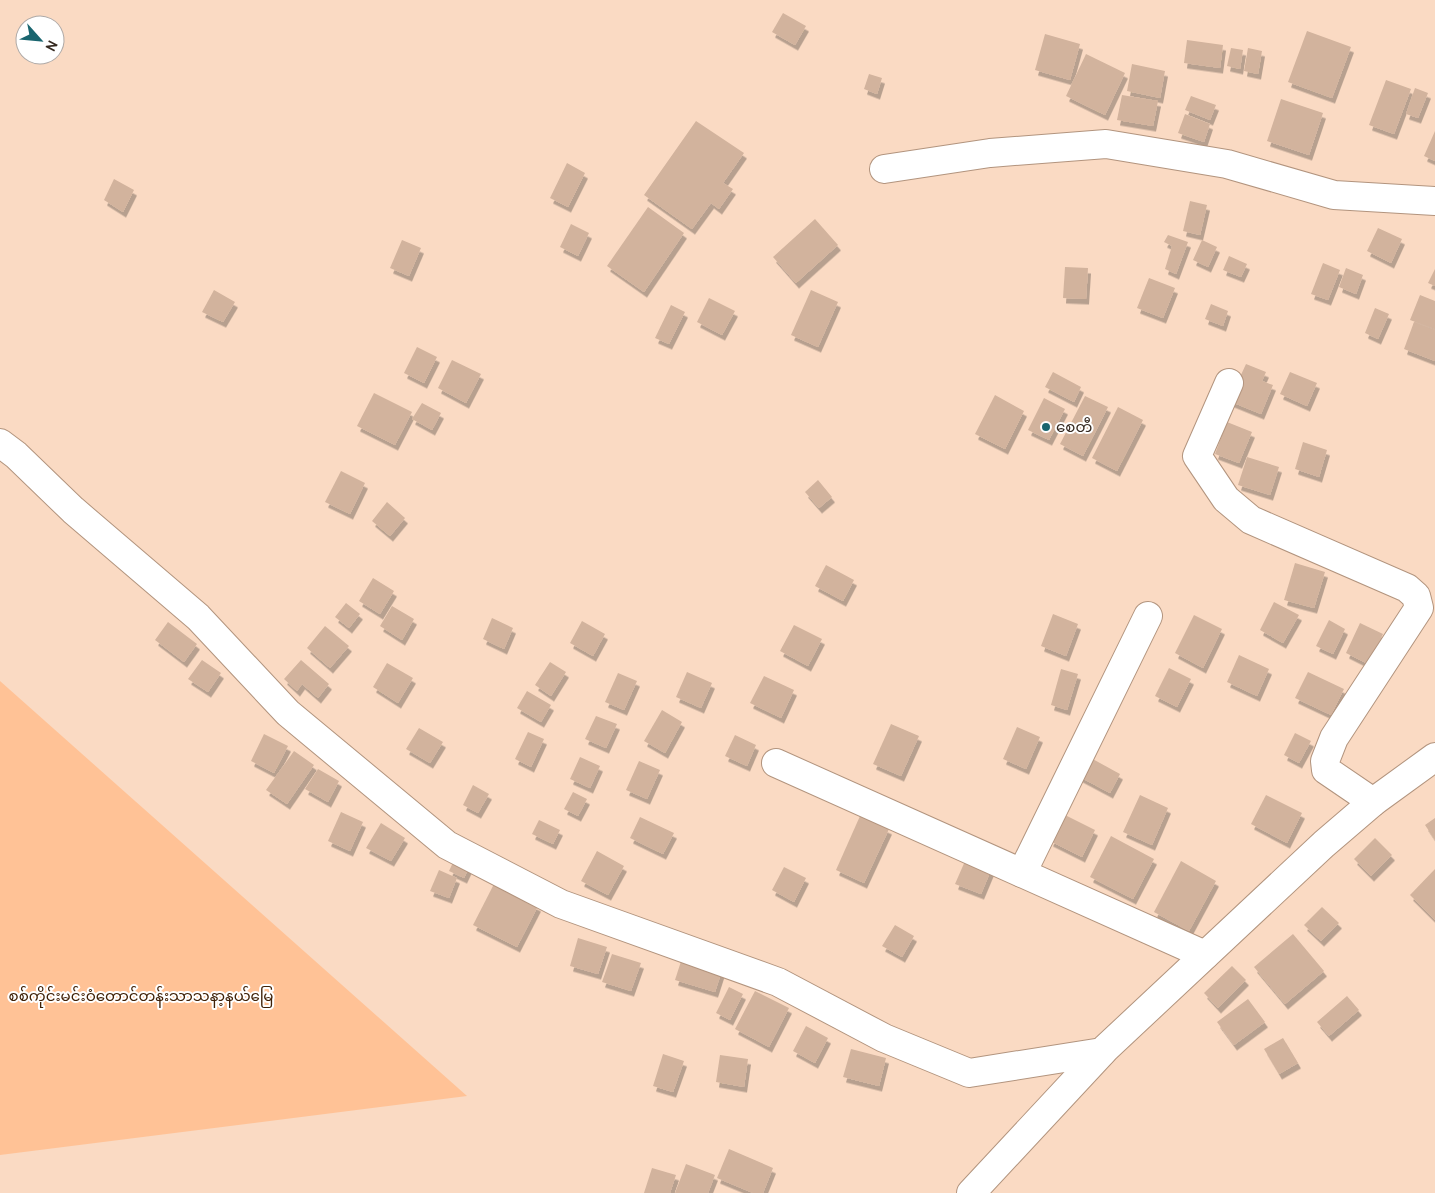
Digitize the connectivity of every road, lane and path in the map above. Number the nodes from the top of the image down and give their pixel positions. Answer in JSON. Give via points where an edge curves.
{"nodes":[{"id":1,"x":884,"y":169,"type":"dead end"},
{"id":2,"x":1435,"y":201,"type":"edge"},
{"id":3,"x":1229,"y":383,"type":"dead end"},
{"id":4,"x":0,"y":443,"type":"edge"},
{"id":5,"x":1148,"y":616,"type":"dead end"},
{"id":6,"x":1435,"y":757,"type":"edge"},
{"id":7,"x":776,"y":763,"type":"dead end"},
{"id":8,"x":1373,"y":802,"type":"junction"},
{"id":9,"x":1022,"y":873,"type":"junction"},
{"id":10,"x":1206,"y":955,"type":"junction"},
{"id":11,"x":1102,"y":1052,"type":"junction"},
{"id":12,"x":970,"y":1193,"type":"edge"}],
"edges":[{"from":1,"to":2,"type":"street","via":[[990,153],[1106,144],[1227,164],[1334,195]]},
{"from":3,"to":8,"type":"street","via":[[1198,456],[1226,499],[1251,520],[1407,588],[1416,596],[1419,608],[1334,738],[1325,761],[1326,770]]},
{"from":4,"to":11,"type":"street","via":[[198,616],[288,712],[447,845],[561,904],[778,982],[884,1038],[968,1072]]},
{"from":5,"to":9,"type":"street"},
{"from":6,"to":8,"type":"street"},
{"from":7,"to":9,"type":"street"},
{"from":8,"to":10,"type":"street"},
{"from":9,"to":10,"type":"street"},
{"from":10,"to":11,"type":"street"},
{"from":11,"to":12,"type":"street"}]}
